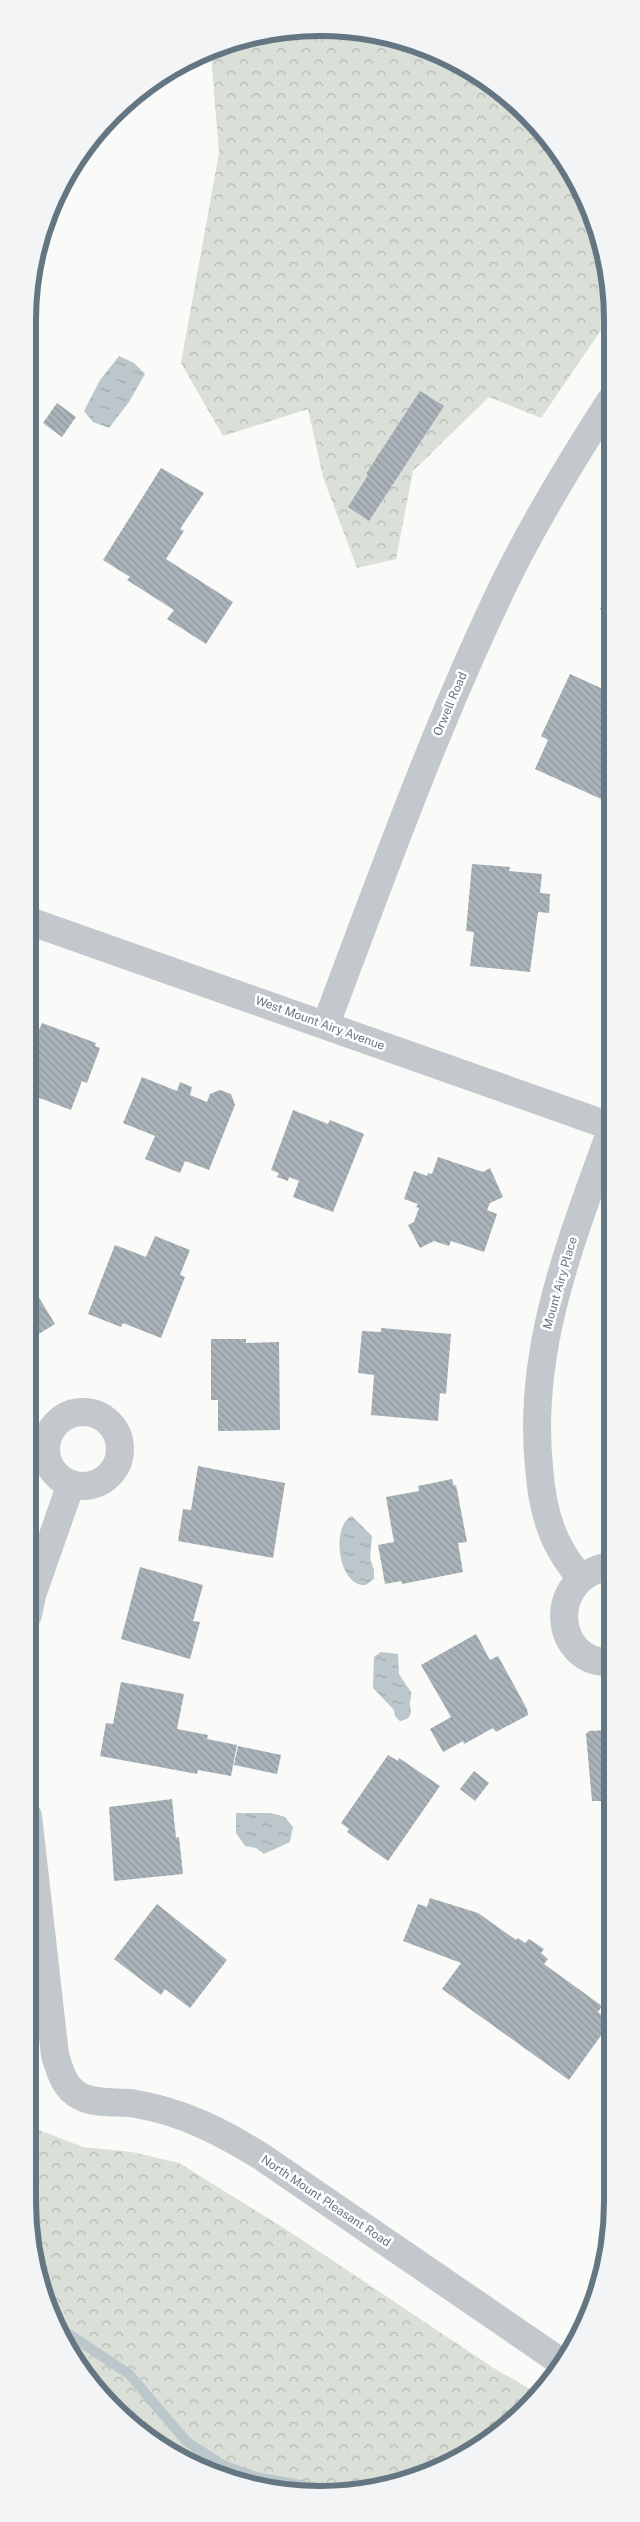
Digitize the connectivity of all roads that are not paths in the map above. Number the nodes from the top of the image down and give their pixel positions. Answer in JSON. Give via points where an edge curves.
{"nodes":[{"id":1,"x":604,"y":411,"type":"edge"},
{"id":2,"x":36,"y":922,"type":"edge"},
{"id":3,"x":326,"y":1024,"type":"junction"},
{"id":4,"x":604,"y":1124,"type":"edge"},
{"id":5,"x":604,"y":1150,"type":"edge"},
{"id":6,"x":70,"y":1484,"type":"dead end"},
{"id":7,"x":604,"y":1568,"type":"edge"},
{"id":8,"x":580,"y":1578,"type":"junction"},
{"id":9,"x":36,"y":1584,"type":"edge"},
{"id":10,"x":604,"y":1661,"type":"edge"},
{"id":11,"x":36,"y":1887,"type":"edge"},
{"id":12,"x":557,"y":2359,"type":"edge"}],
"edges":[{"from":1,"to":3,"type":"street","name":"Orwell Road","via":[[543,510],[466,665],[395,838]]},
{"from":2,"to":3,"type":"street","name":"West Mount Airy Avenue"},
{"from":3,"to":4,"type":"street","name":"West Mount Airy Avenue"},
{"from":5,"to":8,"type":"street","name":"Mount Airy Place","via":[[563,1266],[548,1320],[538,1379],[536,1441],[542,1496],[560,1549]]},
{"from":6,"to":9,"type":"street"},
{"from":7,"to":8,"type":"street"},
{"from":8,"to":10,"type":"street","via":[[564,1605],[568,1636],[590,1658]]},
{"from":11,"to":12,"type":"street","name":"North Mount Pleasant Road","via":[[55,2055],[61,2076],[70,2089],[81,2097],[176,2113],[218,2130]]}]}
